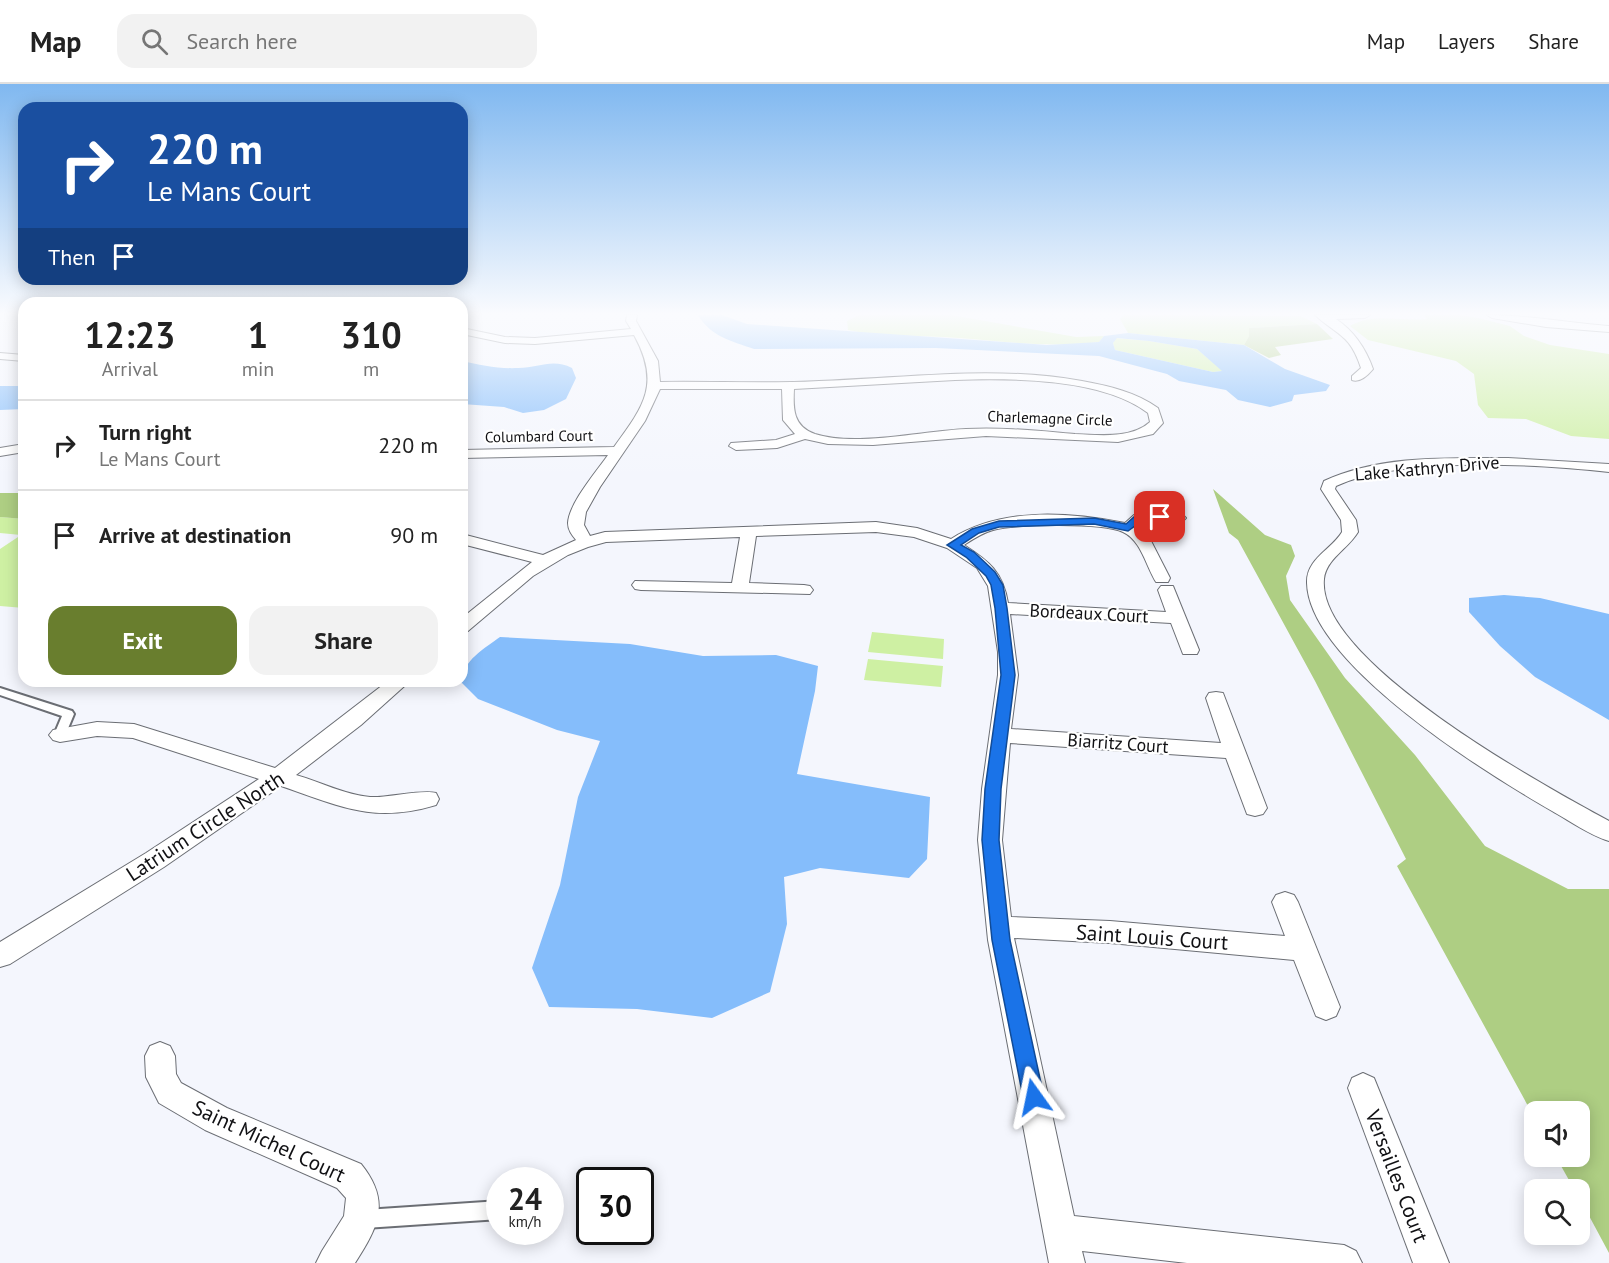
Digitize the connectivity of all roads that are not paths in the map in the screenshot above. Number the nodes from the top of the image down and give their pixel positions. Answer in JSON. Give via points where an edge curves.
{"nodes":[{"id":1,"x":654,"y":370,"type":"edge"},
{"id":2,"x":1366,"y":370,"type":"edge"},
{"id":3,"x":1356,"y":378,"type":"dead end"},
{"id":4,"x":655,"y":386,"type":"junction"},
{"id":5,"x":788,"y":386,"type":"junction"},
{"id":6,"x":806,"y":435,"type":"junction"},
{"id":7,"x":736,"y":446,"type":"dead end"},
{"id":8,"x":18,"y":449,"type":"edge"},
{"id":9,"x":616,"y":451,"type":"junction"},
{"id":10,"x":0,"y":452,"type":"edge"},
{"id":11,"x":468,"y":454,"type":"edge"},
{"id":12,"x":1609,"y":468,"type":"edge"},
{"id":13,"x":1178,"y":518,"type":"dead end"},
{"id":14,"x":1128,"y":528,"type":"junction"},
{"id":15,"x":749,"y":530,"type":"junction"},
{"id":16,"x":468,"y":541,"type":"edge"},
{"id":17,"x":586,"y":541,"type":"junction"},
{"id":18,"x":953,"y":545,"type":"junction"},
{"id":19,"x":543,"y":560,"type":"junction"},
{"id":20,"x":641,"y":585,"type":"dead end"},
{"id":21,"x":740,"y":588,"type":"junction"},
{"id":22,"x":804,"y":590,"type":"dead end"},
{"id":23,"x":1001,"y":608,"type":"junction"},
{"id":24,"x":1178,"y":618,"type":"junction"},
{"id":25,"x":468,"y":622,"type":"edge"},
{"id":26,"x":1190,"y":650,"type":"dead end"},
{"id":27,"x":393,"y":687,"type":"edge"},
{"id":28,"x":0,"y":691,"type":"edge"},
{"id":29,"x":1216,"y":699,"type":"dead end"},
{"id":30,"x":60,"y":735,"type":"joint"},
{"id":31,"x":1001,"y":735,"type":"junction"},
{"id":32,"x":1234,"y":751,"type":"junction"},
{"id":33,"x":279,"y":778,"type":"junction"},
{"id":34,"x":428,"y":799,"type":"dead end"},
{"id":35,"x":1255,"y":808,"type":"dead end"},
{"id":36,"x":1609,"y":832,"type":"edge"},
{"id":37,"x":1285,"y":902,"type":"dead end"},
{"id":38,"x":1000,"y":927,"type":"junction"},
{"id":39,"x":1303,"y":949,"type":"junction"},
{"id":40,"x":0,"y":956,"type":"edge"},
{"id":41,"x":1326,"y":1007,"type":"dead end"},
{"id":42,"x":160,"y":1056,"type":"dead end"},
{"id":43,"x":1363,"y":1088,"type":"dead end"},
{"id":44,"x":486,"y":1211,"type":"edge"},
{"id":45,"x":359,"y":1220,"type":"junction"},
{"id":46,"x":1064,"y":1248,"type":"edge"},
{"id":47,"x":334,"y":1263,"type":"edge"},
{"id":48,"x":1344,"y":1263,"type":"edge"},
{"id":49,"x":1431,"y":1263,"type":"edge"}],
"edges":[{"from":1,"to":4,"type":"street"},
{"from":2,"to":3,"type":"street"},
{"from":4,"to":5,"type":"street","name":"Charlemagne Circle"},
{"from":4,"to":9,"type":"street","via":[[642,417]]},
{"from":5,"to":6,"type":"street","via":[[791,424]]},
{"from":5,"to":6,"type":"street","name":"Charlemagne Circle","via":[[947,376],[1039,378],[1126,395],[1146,404],[1157,417],[1152,429],[1116,438],[986,432],[851,442]]},
{"from":6,"to":7,"type":"street","name":"Charlemagne Circle","via":[[777,444]]},
{"from":8,"to":10,"type":"street"},
{"from":9,"to":11,"type":"street","name":"Columbard Court"},
{"from":9,"to":17,"type":"street","via":[[577,515],[579,533]]},
{"from":12,"to":36,"type":"street","name":"Lake Kathryn Drive","via":[[1529,461],[1441,463],[1353,473],[1334,480],[1328,489],[1351,530],[1324,558],[1314,581],[1333,628],[1355,655],[1407,704],[1480,758]]},
{"from":13,"to":14,"type":"street","via":[[1139,518]]},
{"from":14,"to":18,"type":"street","via":[[1094,521],[1012,522],[986,527]]},
{"from":14,"to":24,"type":"street","name":"Bordeaux Court","via":[[1142,539]]},
{"from":15,"to":17,"type":"street","via":[[625,535]]},
{"from":15,"to":18,"type":"street","via":[[876,527],[917,533]]},
{"from":15,"to":21,"type":"street"},
{"from":16,"to":19,"type":"street"},
{"from":17,"to":19,"type":"street"},
{"from":18,"to":23,"type":"street","via":[[970,554],[991,575]]},
{"from":19,"to":25,"type":"street"},
{"from":20,"to":21,"type":"street"},
{"from":21,"to":22,"type":"street"},
{"from":23,"to":24,"type":"street","name":"Bordeaux Court"},
{"from":23,"to":31,"type":"street","via":[[1008,675]]},
{"from":24,"to":26,"type":"street","name":"Bordeaux Court"},
{"from":27,"to":33,"type":"street","name":"Latrium Circle North"},
{"from":28,"to":30,"type":"lane","via":[[68,714]]},
{"from":29,"to":32,"type":"street"},
{"from":30,"to":33,"type":"street","via":[[96,729],[134,731]]},
{"from":31,"to":32,"type":"street","name":"Biarritz Court"},
{"from":31,"to":38,"type":"street","via":[[990,840]]},
{"from":32,"to":35,"type":"street"},
{"from":33,"to":34,"type":"street","via":[[372,805],[405,805]]},
{"from":33,"to":40,"type":"street","name":"Latrium Circle North","via":[[183,843]]},
{"from":37,"to":39,"type":"street"},
{"from":38,"to":39,"type":"street","name":"Saint Louis Court"},
{"from":38,"to":46,"type":"street"},
{"from":39,"to":41,"type":"street"},
{"from":42,"to":45,"type":"street","name":"Saint Michel Court","via":[[161,1077],[170,1093],[216,1119],[349,1176],[361,1191],[363,1208]]},
{"from":43,"to":49,"type":"street","name":"Versailles Court"},
{"from":44,"to":45,"type":"lane"},
{"from":45,"to":47,"type":"street","name":"Saint Michel Court"},
{"from":46,"to":48,"type":"street"}]}
